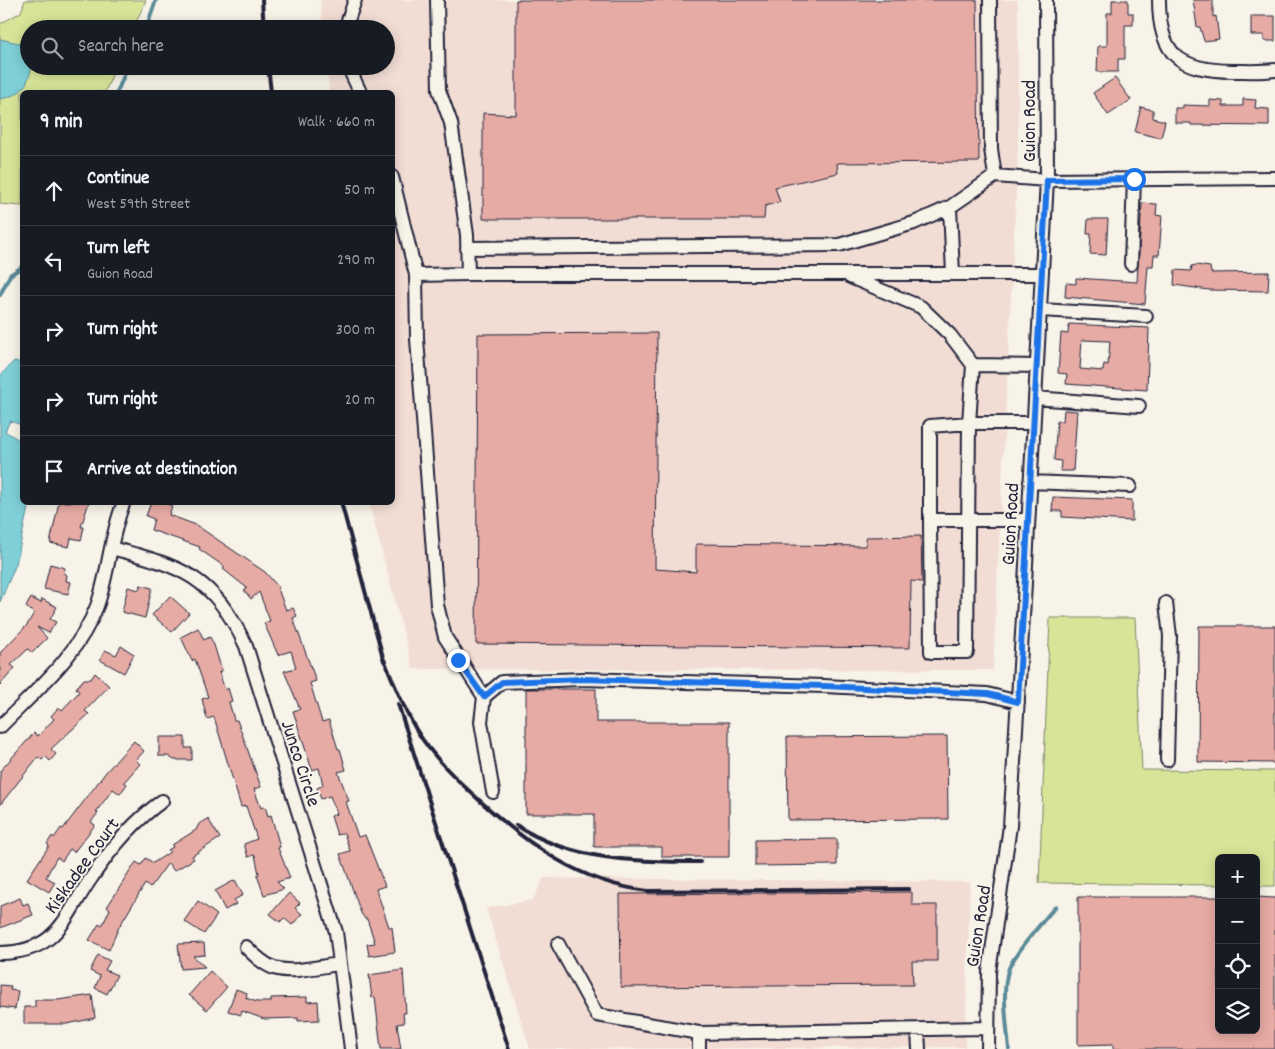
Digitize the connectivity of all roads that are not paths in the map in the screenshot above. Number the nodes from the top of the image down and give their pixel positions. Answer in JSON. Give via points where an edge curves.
{"nodes":[{"id":1,"x":355,"y":0,"type":"edge"},
{"id":2,"x":437,"y":0,"type":"edge"},
{"id":3,"x":990,"y":0,"type":"edge"},
{"id":4,"x":1046,"y":0,"type":"edge"},
{"id":5,"x":1159,"y":0,"type":"edge"},
{"id":6,"x":348,"y":20,"type":"edge"},
{"id":7,"x":1275,"y":70,"type":"edge"},
{"id":8,"x":352,"y":75,"type":"edge"},
{"id":9,"x":359,"y":90,"type":"edge"},
{"id":10,"x":995,"y":176,"type":"junction"},
{"id":11,"x":1275,"y":178,"type":"edge"},
{"id":12,"x":1134,"y":179,"type":"junction"},
{"id":13,"x":1047,"y":180,"type":"junction"},
{"id":14,"x":395,"y":189,"type":"edge"},
{"id":15,"x":950,"y":207,"type":"junction"},
{"id":16,"x":467,"y":248,"type":"junction"},
{"id":17,"x":1131,"y":264,"type":"dead end"},
{"id":18,"x":468,"y":274,"type":"junction"},
{"id":19,"x":844,"y":274,"type":"junction"},
{"id":20,"x":952,"y":274,"type":"junction"},
{"id":21,"x":1042,"y":274,"type":"junction"},
{"id":22,"x":416,"y":275,"type":"junction"},
{"id":23,"x":1040,"y":310,"type":"junction"},
{"id":24,"x":1146,"y":316,"type":"dead end"},
{"id":25,"x":972,"y":365,"type":"junction"},
{"id":26,"x":1037,"y":366,"type":"junction"},
{"id":27,"x":1035,"y":398,"type":"junction"},
{"id":28,"x":1139,"y":406,"type":"dead end"},
{"id":29,"x":969,"y":423,"type":"junction"},
{"id":30,"x":1034,"y":423,"type":"junction"},
{"id":31,"x":1030,"y":482,"type":"junction"},
{"id":32,"x":1130,"y":486,"type":"dead end"},
{"id":33,"x":123,"y":505,"type":"edge"},
{"id":34,"x":930,"y":520,"type":"junction"},
{"id":35,"x":1028,"y":520,"type":"junction"},
{"id":36,"x":968,"y":521,"type":"junction"},
{"id":37,"x":111,"y":548,"type":"junction"},
{"id":38,"x":1166,"y":602,"type":"dead end"},
{"id":39,"x":484,"y":697,"type":"junction"},
{"id":40,"x":1018,"y":702,"type":"junction"},
{"id":41,"x":0,"y":727,"type":"edge"},
{"id":42,"x":1167,"y":760,"type":"dead end"},
{"id":43,"x":493,"y":792,"type":"dead end"},
{"id":44,"x":162,"y":801,"type":"dead end"},
{"id":45,"x":558,"y":944,"type":"dead end"},
{"id":46,"x":246,"y":947,"type":"dead end"},
{"id":47,"x":0,"y":953,"type":"edge"},
{"id":48,"x":340,"y":964,"type":"junction"},
{"id":49,"x":987,"y":1028,"type":"junction"},
{"id":50,"x":918,"y":1031,"type":"junction"},
{"id":51,"x":698,"y":1033,"type":"junction"},
{"id":52,"x":351,"y":1049,"type":"edge"},
{"id":53,"x":699,"y":1049,"type":"edge"},
{"id":54,"x":919,"y":1049,"type":"edge"},
{"id":55,"x":988,"y":1049,"type":"edge"}],
"edges":[{"from":1,"to":6,"type":"street"},
{"from":2,"to":16,"type":"street","via":[[439,90],[451,123]]},
{"from":3,"to":10,"type":"street","via":[[991,149]]},
{"from":4,"to":13,"type":"street","name":"Guion Road"},
{"from":5,"to":7,"type":"street","via":[[1160,28],[1165,40],[1185,63],[1206,70]]},
{"from":8,"to":9,"type":"street"},
{"from":10,"to":13,"type":"street"},
{"from":10,"to":15,"type":"street"},
{"from":11,"to":12,"type":"street"},
{"from":12,"to":13,"type":"street"},
{"from":12,"to":17,"type":"street"},
{"from":13,"to":21,"type":"street","name":"Guion Road"},
{"from":14,"to":22,"type":"street"},
{"from":15,"to":16,"type":"street","via":[[914,223],[839,245]]},
{"from":15,"to":20,"type":"street"},
{"from":16,"to":18,"type":"street"},
{"from":18,"to":19,"type":"street"},
{"from":18,"to":22,"type":"street"},
{"from":19,"to":20,"type":"street"},
{"from":19,"to":25,"type":"street","via":[[921,307],[950,335]]},
{"from":20,"to":21,"type":"street"},
{"from":21,"to":23,"type":"street","name":"Guion Road"},
{"from":22,"to":39,"type":"street","via":[[417,339],[437,605],[445,637]]},
{"from":23,"to":24,"type":"street"},
{"from":23,"to":26,"type":"street","name":"Guion Road"},
{"from":25,"to":26,"type":"street"},
{"from":25,"to":29,"type":"street"},
{"from":26,"to":27,"type":"street","name":"Guion Road"},
{"from":27,"to":28,"type":"street"},
{"from":27,"to":30,"type":"street","name":"Guion Road"},
{"from":29,"to":30,"type":"street"},
{"from":29,"to":34,"type":"street","via":[[930,426]]},
{"from":29,"to":36,"type":"street"},
{"from":30,"to":31,"type":"street","name":"Guion Road"},
{"from":31,"to":32,"type":"street"},
{"from":31,"to":35,"type":"street","name":"Guion Road"},
{"from":33,"to":37,"type":"street"},
{"from":34,"to":36,"type":"street"},
{"from":34,"to":36,"type":"street","via":[[931,652],[967,652]]},
{"from":35,"to":36,"type":"street"},
{"from":35,"to":40,"type":"street","name":"Guion Road"},
{"from":37,"to":41,"type":"street","via":[[98,605],[84,636],[69,656]]},
{"from":37,"to":48,"type":"street","name":"Junco Circle","via":[[163,562],[190,575],[213,594],[234,621],[246,646],[336,932]]},
{"from":38,"to":42,"type":"street","via":[[1170,636]]},
{"from":39,"to":40,"type":"street","via":[[502,682],[583,679],[988,694]]},
{"from":39,"to":43,"type":"street","via":[[481,722]]},
{"from":40,"to":49,"type":"street","name":"Guion Road","via":[[1010,826],[990,955]]},
{"from":44,"to":47,"type":"street","name":"Kiskadee Court","via":[[127,830],[91,878],[68,919],[52,935],[28,949]]},
{"from":45,"to":51,"type":"street","via":[[597,1015]]},
{"from":46,"to":48,"type":"street","via":[[275,968]]},
{"from":48,"to":52,"type":"street","name":"Junco Circle"},
{"from":49,"to":50,"type":"street"},
{"from":49,"to":55,"type":"street","name":"Guion Road"},
{"from":50,"to":51,"type":"street"},
{"from":50,"to":54,"type":"street"},
{"from":51,"to":53,"type":"street"}]}
